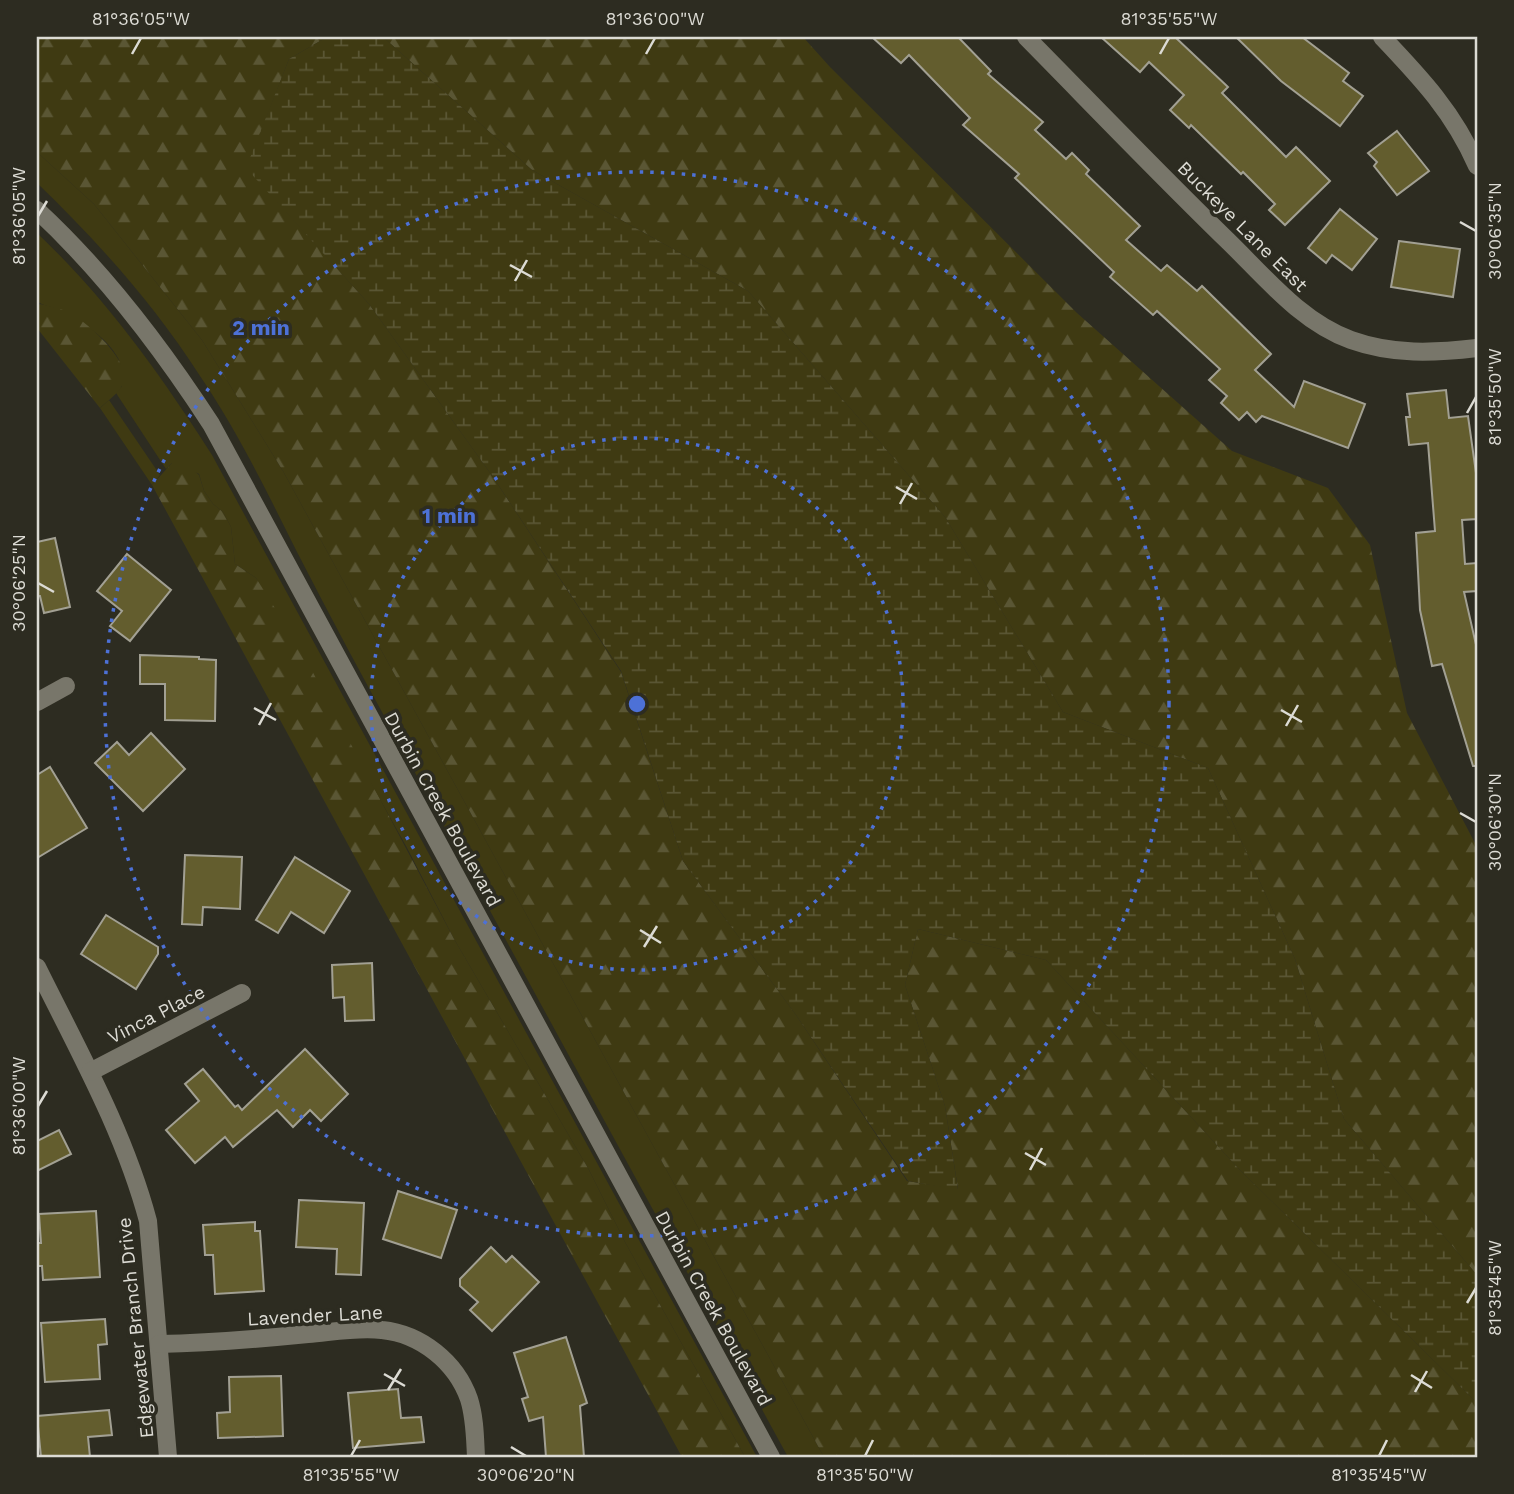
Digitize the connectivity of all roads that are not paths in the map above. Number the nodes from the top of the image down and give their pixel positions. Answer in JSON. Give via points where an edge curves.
{"nodes":[{"id":1,"x":1026,"y":37,"type":"edge"},
{"id":2,"x":1382,"y":37,"type":"edge"},
{"id":3,"x":1477,"y":166,"type":"edge"},
{"id":4,"x":37,"y":210,"type":"edge"},
{"id":5,"x":1477,"y":348,"type":"edge"},
{"id":6,"x":66,"y":686,"type":"dead end"},
{"id":7,"x":37,"y":702,"type":"edge"},
{"id":8,"x":37,"y":967,"type":"edge"},
{"id":9,"x":242,"y":993,"type":"dead end"},
{"id":10,"x":90,"y":1072,"type":"junction"},
{"id":11,"x":159,"y":1344,"type":"junction"},
{"id":12,"x":168,"y":1457,"type":"edge"},
{"id":13,"x":477,"y":1457,"type":"edge"},
{"id":14,"x":771,"y":1457,"type":"edge"}],
"edges":[{"from":1,"to":5,"type":"street","name":"Buckeye Lane East","via":[[1215,228],[1298,309],[1322,326],[1350,340],[1409,353]]},
{"from":2,"to":3,"type":"street","via":[[1433,91]]},
{"from":4,"to":14,"type":"street","name":"Durbin Creek Boulevard","via":[[138,320],[211,424]]},
{"from":6,"to":7,"type":"street"},
{"from":8,"to":10,"type":"street","name":"Edgewater Branch Drive"},
{"from":9,"to":10,"type":"street","name":"Vinca Place"},
{"from":10,"to":11,"type":"street","name":"Edgewater Branch Drive","via":[[123,1140],[148,1221]]},
{"from":11,"to":12,"type":"street","name":"Edgewater Branch Drive"},
{"from":11,"to":13,"type":"street","name":"Lavender Lane","via":[[368,1329],[397,1332],[441,1357],[463,1386]]}]}
